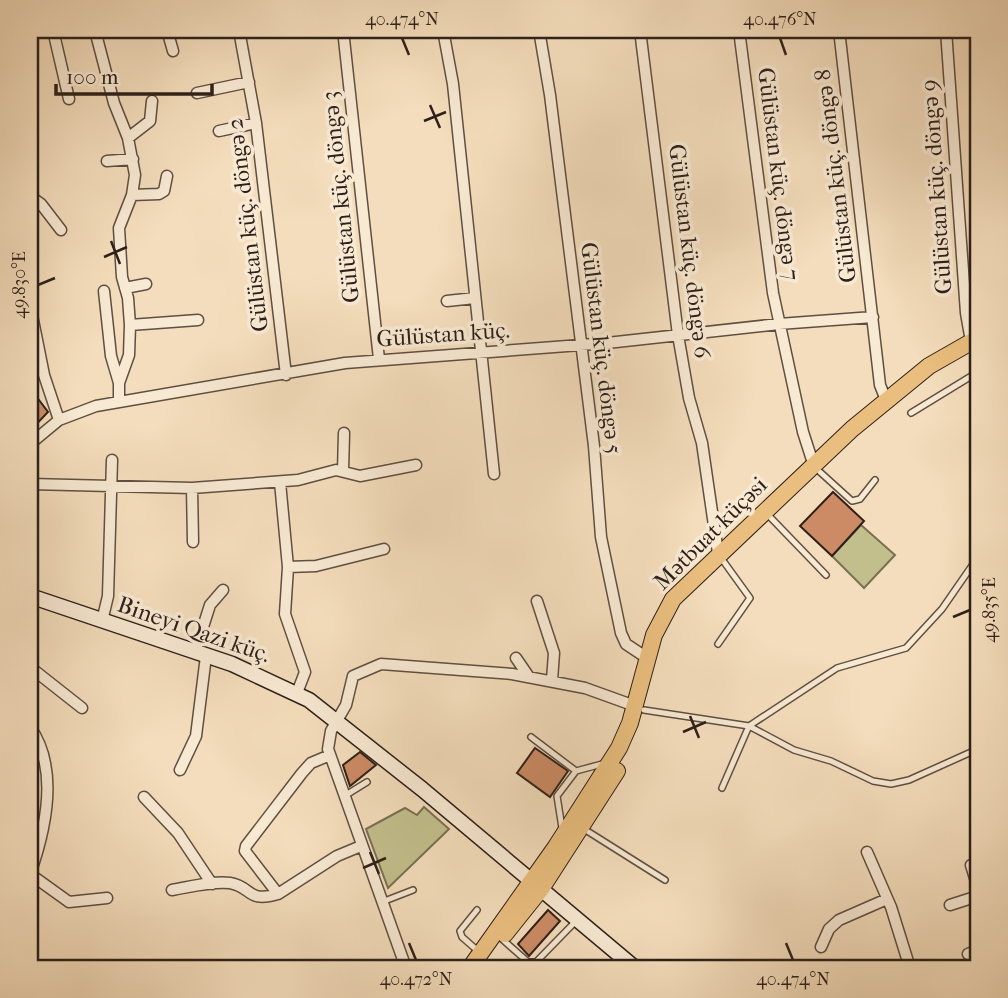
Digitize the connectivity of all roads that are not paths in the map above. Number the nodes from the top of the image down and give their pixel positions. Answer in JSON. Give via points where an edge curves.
{"nodes":[{"id":1,"x":53,"y":30,"type":"edge"},
{"id":2,"x":114,"y":30,"type":"edge"},
{"id":3,"x":167,"y":30,"type":"edge"},
{"id":4,"x":239,"y":30,"type":"edge"},
{"id":5,"x":343,"y":30,"type":"edge"},
{"id":6,"x":443,"y":30,"type":"edge"},
{"id":7,"x":539,"y":30,"type":"edge"},
{"id":8,"x":640,"y":30,"type":"edge"},
{"id":9,"x":739,"y":30,"type":"edge"},
{"id":10,"x":839,"y":30,"type":"edge"},
{"id":11,"x":946,"y":30,"type":"edge"},
{"id":12,"x":173,"y":51,"type":"dead end"},
{"id":13,"x":249,"y":82,"type":"junction"},
{"id":14,"x":197,"y":93,"type":"dead end"},
{"id":15,"x":69,"y":99,"type":"dead end"},
{"id":16,"x":152,"y":102,"type":"dead end"},
{"id":17,"x":256,"y":123,"type":"junction"},
{"id":18,"x":219,"y":131,"type":"dead end"},
{"id":19,"x":128,"y":138,"type":"junction"},
{"id":20,"x":133,"y":159,"type":"junction"},
{"id":21,"x":107,"y":161,"type":"dead end"},
{"id":22,"x":167,"y":176,"type":"dead end"},
{"id":23,"x":132,"y":195,"type":"junction"},
{"id":24,"x":30,"y":196,"type":"edge"},
{"id":25,"x":61,"y":230,"type":"dead end"},
{"id":26,"x":146,"y":284,"type":"dead end"},
{"id":27,"x":125,"y":288,"type":"junction"},
{"id":28,"x":104,"y":291,"type":"dead end"},
{"id":29,"x":475,"y":298,"type":"junction"},
{"id":30,"x":447,"y":301,"type":"dead end"},
{"id":31,"x":30,"y":305,"type":"edge"},
{"id":32,"x":873,"y":317,"type":"junction"},
{"id":33,"x":198,"y":320,"type":"dead end"},
{"id":34,"x":779,"y":324,"type":"junction"},
{"id":35,"x":130,"y":325,"type":"junction"},
{"id":36,"x":678,"y":335,"type":"junction"},
{"id":37,"x":976,"y":344,"type":"edge"},
{"id":38,"x":581,"y":345,"type":"junction"},
{"id":39,"x":480,"y":352,"type":"junction"},
{"id":40,"x":379,"y":359,"type":"junction"},
{"id":41,"x":30,"y":369,"type":"edge"},
{"id":42,"x":978,"y":372,"type":"edge"},
{"id":43,"x":44,"y":375,"type":"junction"},
{"id":44,"x":286,"y":375,"type":"junction"},
{"id":45,"x":118,"y":383,"type":"junction"},
{"id":46,"x":119,"y":401,"type":"junction"},
{"id":47,"x":889,"y":404,"type":"junction"},
{"id":48,"x":911,"y":413,"type":"dead end"},
{"id":49,"x":59,"y":421,"type":"junction"},
{"id":50,"x":344,"y":433,"type":"dead end"},
{"id":51,"x":30,"y":444,"type":"edge"},
{"id":52,"x":113,"y":460,"type":"dead end"},
{"id":53,"x":416,"y":465,"type":"dead end"},
{"id":54,"x":816,"y":468,"type":"junction"},
{"id":55,"x":343,"y":471,"type":"junction"},
{"id":56,"x":494,"y":474,"type":"dead end"},
{"id":57,"x":874,"y":480,"type":"dead end"},
{"id":58,"x":280,"y":482,"type":"junction"},
{"id":59,"x":30,"y":484,"type":"edge"},
{"id":60,"x":111,"y":484,"type":"junction"},
{"id":61,"x":192,"y":488,"type":"junction"},
{"id":62,"x":767,"y":514,"type":"junction"},
{"id":63,"x":193,"y":542,"type":"dead end"},
{"id":64,"x":384,"y":550,"type":"dead end"},
{"id":65,"x":721,"y":557,"type":"junction"},
{"id":66,"x":978,"y":557,"type":"edge"},
{"id":67,"x":288,"y":567,"type":"junction"},
{"id":68,"x":826,"y":575,"type":"dead end"},
{"id":69,"x":223,"y":590,"type":"dead end"},
{"id":70,"x":30,"y":596,"type":"edge"},
{"id":71,"x":537,"y":601,"type":"dead end"},
{"id":72,"x":102,"y":621,"type":"junction"},
{"id":73,"x":718,"y":644,"type":"dead end"},
{"id":74,"x":201,"y":654,"type":"junction"},
{"id":75,"x":516,"y":658,"type":"dead end"},
{"id":76,"x":647,"y":658,"type":"junction"},
{"id":77,"x":30,"y":667,"type":"edge"},
{"id":78,"x":529,"y":677,"type":"junction"},
{"id":79,"x":552,"y":680,"type":"junction"},
{"id":80,"x":297,"y":693,"type":"junction"},
{"id":81,"x":82,"y":708,"type":"dead end"},
{"id":82,"x":639,"y":708,"type":"junction"},
{"id":83,"x":336,"y":719,"type":"junction"},
{"id":84,"x":749,"y":726,"type":"junction"},
{"id":85,"x":30,"y":727,"type":"edge"},
{"id":86,"x":531,"y":737,"type":"dead end"},
{"id":87,"x":978,"y":749,"type":"edge"},
{"id":88,"x":330,"y":755,"type":"junction"},
{"id":89,"x":611,"y":760,"type":"junction"},
{"id":90,"x":180,"y":770,"type":"dead end"},
{"id":91,"x":576,"y":771,"type":"junction"},
{"id":92,"x":367,"y":782,"type":"dead end"},
{"id":93,"x":722,"y":788,"type":"dead end"},
{"id":94,"x":346,"y":795,"type":"junction"},
{"id":95,"x":144,"y":797,"type":"dead end"},
{"id":96,"x":582,"y":827,"type":"junction"},
{"id":97,"x":563,"y":834,"type":"junction"},
{"id":98,"x":361,"y":846,"type":"junction"},
{"id":99,"x":867,"y":852,"type":"dead end"},
{"id":100,"x":971,"y":865,"type":"dead end"},
{"id":101,"x":30,"y":874,"type":"edge"},
{"id":102,"x":665,"y":880,"type":"dead end"},
{"id":103,"x":212,"y":884,"type":"junction"},
{"id":104,"x":536,"y":885,"type":"junction"},
{"id":105,"x":978,"y":888,"type":"edge"},
{"id":106,"x":172,"y":890,"type":"dead end"},
{"id":107,"x":413,"y":890,"type":"dead end"},
{"id":108,"x":278,"y":894,"type":"junction"},
{"id":109,"x":978,"y":896,"type":"edge"},
{"id":110,"x":107,"y":898,"type":"dead end"},
{"id":111,"x":887,"y":899,"type":"junction"},
{"id":112,"x":382,"y":902,"type":"junction"},
{"id":113,"x":950,"y":905,"type":"dead end"},
{"id":114,"x":477,"y":910,"type":"dead end"},
{"id":115,"x":578,"y":920,"type":"junction"},
{"id":116,"x":502,"y":938,"type":"junction"},
{"id":117,"x":821,"y":947,"type":"dead end"},
{"id":118,"x":478,"y":961,"type":"edge"},
{"id":119,"x":628,"y":966,"type":"edge"},
{"id":120,"x":406,"y":968,"type":"edge"},
{"id":121,"x":470,"y":968,"type":"edge"},
{"id":122,"x":911,"y":968,"type":"edge"}],
"edges":[{"from":1,"to":15,"type":"street"},
{"from":2,"to":19,"type":"street","via":[[97,38]]},
{"from":3,"to":12,"type":"street"},
{"from":4,"to":13,"type":"street","name":"Gülüstan küç. döngə 2"},
{"from":5,"to":40,"type":"street","name":"Gülüstan küç. döngə 3"},
{"from":6,"to":29,"type":"street","via":[[453,84]]},
{"from":7,"to":38,"type":"street","name":"Gülüstan küç. döngə 5"},
{"from":8,"to":36,"type":"street","name":"Gülüstan küç. döngə 6"},
{"from":9,"to":34,"type":"street","name":"Gülüstan küç. döngə 7"},
{"from":10,"to":32,"type":"street","name":"Gülüstan küç. döngə 8"},
{"from":11,"to":37,"type":"street","name":"Gülüstan küç. döngə 9","via":[[966,313]]},
{"from":13,"to":14,"type":"street"},
{"from":13,"to":17,"type":"street","name":"Gülüstan küç. döngə 2"},
{"from":16,"to":19,"type":"street","via":[[150,121]]},
{"from":17,"to":18,"type":"street"},
{"from":17,"to":44,"type":"street","name":"Gülüstan küç. döngə 2"},
{"from":19,"to":20,"type":"street"},
{"from":20,"to":21,"type":"street"},
{"from":20,"to":23,"type":"street"},
{"from":22,"to":23,"type":"street","via":[[159,194]]},
{"from":23,"to":27,"type":"street","via":[[119,228]]},
{"from":24,"to":25,"type":"street"},
{"from":26,"to":27,"type":"street"},
{"from":27,"to":35,"type":"street"},
{"from":28,"to":45,"type":"street"},
{"from":29,"to":30,"type":"street"},
{"from":29,"to":39,"type":"street"},
{"from":31,"to":43,"type":"street"},
{"from":32,"to":34,"type":"street","name":"Gülüstan küç."},
{"from":32,"to":47,"type":"street","name":"Gülüstan küç. döngə 8","via":[[880,385]]},
{"from":33,"to":35,"type":"street"},
{"from":34,"to":36,"type":"street","name":"Gülüstan küç."},
{"from":34,"to":54,"type":"street","name":"Gülüstan küç. döngə 7","via":[[803,432]]},
{"from":35,"to":45,"type":"street","via":[[129,355]]},
{"from":36,"to":38,"type":"street","name":"Gülüstan küç."},
{"from":36,"to":65,"type":"street","name":"Gülüstan küç. döngə 6"},
{"from":37,"to":47,"type":"main road","name":"Mətbuat küçəsi"},
{"from":38,"to":39,"type":"street","name":"Gülüstan küç."},
{"from":38,"to":76,"type":"street","name":"Gülüstan küç. döngə 5","via":[[607,571],[626,644]]},
{"from":39,"to":40,"type":"street","name":"Gülüstan küç."},
{"from":39,"to":56,"type":"street"},
{"from":40,"to":44,"type":"street","name":"Gülüstan küç."},
{"from":41,"to":43,"type":"street"},
{"from":42,"to":48,"type":"lane"},
{"from":43,"to":49,"type":"street"},
{"from":44,"to":46,"type":"street","name":"Gülüstan küç."},
{"from":45,"to":46,"type":"street"},
{"from":46,"to":49,"type":"street","name":"Gülüstan küç."},
{"from":47,"to":54,"type":"main road","name":"Mətbuat küçəsi"},
{"from":49,"to":51,"type":"street","name":"Gülüstan küç."},
{"from":50,"to":55,"type":"street"},
{"from":52,"to":60,"type":"street"},
{"from":53,"to":55,"type":"street","via":[[360,476]]},
{"from":54,"to":57,"type":"lane","via":[[852,501],[860,499]]},
{"from":54,"to":62,"type":"main road","name":"Mətbuat küçəsi"},
{"from":55,"to":58,"type":"street"},
{"from":58,"to":61,"type":"street"},
{"from":58,"to":67,"type":"street"},
{"from":59,"to":60,"type":"street"},
{"from":60,"to":61,"type":"street"},
{"from":60,"to":72,"type":"street","via":[[108,596]]},
{"from":61,"to":63,"type":"street"},
{"from":62,"to":65,"type":"main road","name":"Mətbuat küçəsi"},
{"from":62,"to":68,"type":"lane"},
{"from":64,"to":67,"type":"street","via":[[316,566]]},
{"from":65,"to":73,"type":"lane","via":[[750,598]]},
{"from":65,"to":76,"type":"main road","name":"Mətbuat küçəsi","via":[[673,599],[662,615]]},
{"from":65,"to":82,"type":"main road","name":"Mətbuat küçəsi","via":[[671,621]]},
{"from":66,"to":84,"type":"lane","via":[[949,601],[906,648],[837,668]]},
{"from":67,"to":80,"type":"street","via":[[285,614],[305,672]]},
{"from":69,"to":74,"type":"street","via":[[210,605]]},
{"from":70,"to":72,"type":"main road","name":"Bineyi Qazi küç."},
{"from":71,"to":79,"type":"street","via":[[554,653]]},
{"from":72,"to":74,"type":"main road","name":"Bineyi Qazi küç."},
{"from":74,"to":80,"type":"main road","name":"Bineyi Qazi küç."},
{"from":74,"to":90,"type":"street","via":[[196,736]]},
{"from":75,"to":78,"type":"street"},
{"from":76,"to":82,"type":"main road","name":"Mətbuat küçəsi"},
{"from":77,"to":81,"type":"street"},
{"from":78,"to":79,"type":"street"},
{"from":78,"to":83,"type":"street","via":[[464,668],[374,665],[349,681],[346,705]]},
{"from":79,"to":82,"type":"street"},
{"from":80,"to":83,"type":"main road","name":"Bineyi Qazi küç."},
{"from":82,"to":84,"type":"lane"},
{"from":82,"to":89,"type":"main road","name":"Mətbuat küçəsi"},
{"from":82,"to":96,"type":"main road","name":"Mətbuat küçəsi","via":[[627,754]]},
{"from":83,"to":88,"type":"street"},
{"from":83,"to":104,"type":"main road","name":"Bineyi Qazi küç."},
{"from":84,"to":87,"type":"lane","via":[[794,750],[891,784]]},
{"from":84,"to":93,"type":"lane"},
{"from":85,"to":101,"type":"street","via":[[42,751],[48,785]]},
{"from":86,"to":91,"type":"lane"},
{"from":88,"to":94,"type":"street"},
{"from":88,"to":108,"type":"street","via":[[311,762],[246,846],[245,851]]},
{"from":89,"to":91,"type":"lane"},
{"from":89,"to":97,"type":"main road","name":"Mətbuat küçəsi"},
{"from":91,"to":97,"type":"lane","via":[[557,796]]},
{"from":92,"to":94,"type":"lane"},
{"from":94,"to":98,"type":"street"},
{"from":95,"to":103,"type":"street","via":[[178,833]]},
{"from":96,"to":102,"type":"lane"},
{"from":96,"to":104,"type":"main road","name":"Mətbuat küçəsi"},
{"from":97,"to":104,"type":"main road","name":"Mətbuat küçəsi"},
{"from":98,"to":108,"type":"street"},
{"from":98,"to":112,"type":"street"},
{"from":99,"to":111,"type":"street"},
{"from":100,"to":105,"type":"street"},
{"from":101,"to":110,"type":"street","via":[[69,902]]},
{"from":103,"to":106,"type":"street"},
{"from":103,"to":108,"type":"street","via":[[234,884],[253,897]]},
{"from":104,"to":115,"type":"main road","name":"Bineyi Qazi küç."},
{"from":104,"to":116,"type":"main road","name":"Mətbuat küçəsi"},
{"from":104,"to":118,"type":"main road","name":"Mətbuat küçəsi"},
{"from":107,"to":112,"type":"lane"},
{"from":109,"to":113,"type":"street"},
{"from":111,"to":117,"type":"street","via":[[839,920]]},
{"from":111,"to":122,"type":"street"},
{"from":112,"to":120,"type":"street"},
{"from":114,"to":118,"type":"lane","via":[[460,931]]},
{"from":115,"to":116,"type":"lane","via":[[536,962],[528,962]]},
{"from":115,"to":119,"type":"main road","name":"Bineyi Qazi küç."},
{"from":116,"to":118,"type":"main road","name":"Mətbuat küçəsi"},
{"from":118,"to":121,"type":"main road","name":"Mətbuat küçəsi"}]}
